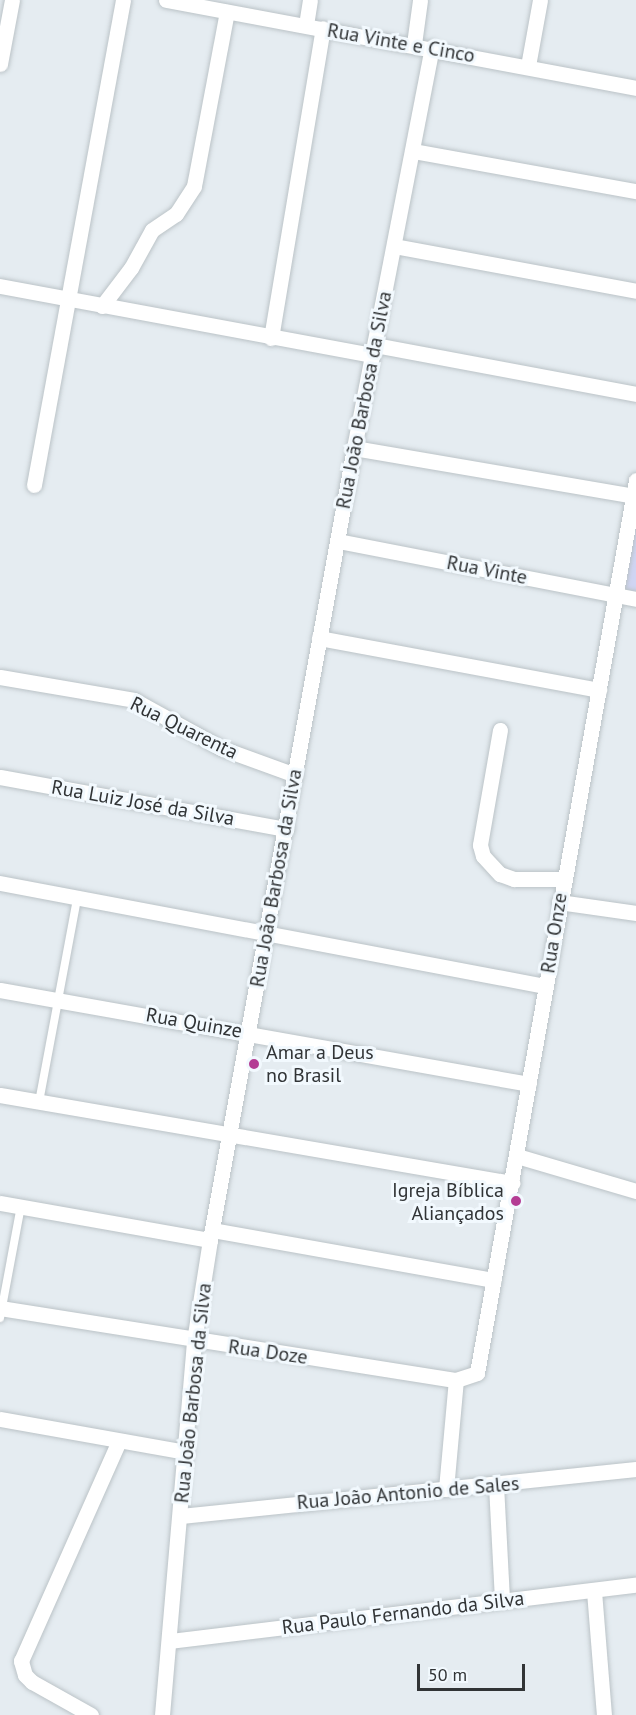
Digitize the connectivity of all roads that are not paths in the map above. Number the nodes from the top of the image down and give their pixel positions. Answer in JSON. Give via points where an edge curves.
{"nodes":[{"id":1,"x":12,"y":0,"type":"edge"},
{"id":2,"x":123,"y":0,"type":"edge"},
{"id":3,"x":166,"y":0,"type":"edge"},
{"id":4,"x":310,"y":0,"type":"edge"},
{"id":5,"x":420,"y":0,"type":"edge"},
{"id":6,"x":540,"y":0,"type":"edge"},
{"id":7,"x":208,"y":4,"type":"edge"},
{"id":8,"x":226,"y":12,"type":"junction"},
{"id":9,"x":306,"y":25,"type":"junction"},
{"id":10,"x":323,"y":28,"type":"junction"},
{"id":11,"x":414,"y":44,"type":"junction"},
{"id":12,"x":432,"y":48,"type":"junction"},
{"id":13,"x":0,"y":64,"type":"edge"},
{"id":14,"x":528,"y":66,"type":"junction"},
{"id":15,"x":636,"y":88,"type":"edge"},
{"id":16,"x":413,"y":151,"type":"junction"},
{"id":17,"x":636,"y":191,"type":"edge"},
{"id":18,"x":394,"y":246,"type":"junction"},
{"id":19,"x":0,"y":286,"type":"edge"},
{"id":20,"x":636,"y":291,"type":"edge"},
{"id":21,"x":68,"y":300,"type":"junction"},
{"id":22,"x":102,"y":306,"type":"junction"},
{"id":23,"x":272,"y":338,"type":"junction"},
{"id":24,"x":374,"y":350,"type":"junction"},
{"id":25,"x":636,"y":394,"type":"edge"},
{"id":26,"x":354,"y":448,"type":"junction"},
{"id":27,"x":636,"y":480,"type":"edge"},
{"id":28,"x":34,"y":485,"type":"dead end"},
{"id":29,"x":634,"y":496,"type":"junction"},
{"id":30,"x":338,"y":541,"type":"junction"},
{"id":31,"x":617,"y":595,"type":"junction"},
{"id":32,"x":636,"y":599,"type":"edge"},
{"id":33,"x":319,"y":638,"type":"junction"},
{"id":34,"x":0,"y":677,"type":"edge"},
{"id":35,"x":599,"y":690,"type":"junction"},
{"id":36,"x":500,"y":730,"type":"dead end"},
{"id":37,"x":295,"y":775,"type":"junction"},
{"id":38,"x":0,"y":777,"type":"edge"},
{"id":39,"x":286,"y":829,"type":"junction"},
{"id":40,"x":563,"y":879,"type":"junction"},
{"id":41,"x":0,"y":883,"type":"edge"},
{"id":42,"x":77,"y":898,"type":"junction"},
{"id":43,"x":559,"y":902,"type":"junction"},
{"id":44,"x":636,"y":913,"type":"edge"},
{"id":45,"x":267,"y":931,"type":"junction"},
{"id":46,"x":545,"y":986,"type":"junction"},
{"id":47,"x":0,"y":990,"type":"edge"},
{"id":48,"x":57,"y":1000,"type":"junction"},
{"id":49,"x":247,"y":1033,"type":"junction"},
{"id":50,"x":529,"y":1084,"type":"junction"},
{"id":51,"x":0,"y":1095,"type":"edge"},
{"id":52,"x":39,"y":1102,"type":"junction"},
{"id":53,"x":229,"y":1132,"type":"junction"},
{"id":54,"x":516,"y":1156,"type":"junction"},
{"id":55,"x":512,"y":1183,"type":"junction"},
{"id":56,"x":636,"y":1191,"type":"edge"},
{"id":57,"x":0,"y":1203,"type":"edge"},
{"id":58,"x":21,"y":1206,"type":"junction"},
{"id":59,"x":211,"y":1235,"type":"junction"},
{"id":60,"x":494,"y":1281,"type":"junction"},
{"id":61,"x":1,"y":1311,"type":"edge"},
{"id":62,"x":194,"y":1341,"type":"junction"},
{"id":63,"x":461,"y":1380,"type":"junction"},
{"id":64,"x":0,"y":1419,"type":"edge"},
{"id":65,"x":118,"y":1441,"type":"junction"},
{"id":66,"x":186,"y":1452,"type":"junction"},
{"id":67,"x":636,"y":1469,"type":"edge"},
{"id":68,"x":496,"y":1485,"type":"junction"},
{"id":69,"x":446,"y":1489,"type":"junction"},
{"id":70,"x":181,"y":1516,"type":"junction"},
{"id":71,"x":636,"y":1585,"type":"edge"},
{"id":72,"x":594,"y":1591,"type":"junction"},
{"id":73,"x":502,"y":1601,"type":"junction"},
{"id":74,"x":170,"y":1641,"type":"junction"},
{"id":75,"x":91,"y":1715,"type":"edge"},
{"id":76,"x":162,"y":1715,"type":"edge"},
{"id":77,"x":604,"y":1715,"type":"edge"}],
"edges":[{"from":1,"to":13,"type":"street"},
{"from":2,"to":21,"type":"street"},
{"from":3,"to":7,"type":"street","name":"Rua Vinte e Cinco"},
{"from":4,"to":9,"type":"street"},
{"from":5,"to":11,"type":"street"},
{"from":6,"to":14,"type":"street"},
{"from":7,"to":8,"type":"street","name":"Rua Vinte e Cinco"},
{"from":8,"to":9,"type":"street","name":"Rua Vinte e Cinco"},
{"from":8,"to":22,"type":"street","via":[[194,186],[176,214],[152,230],[131,268]]},
{"from":9,"to":10,"type":"street","name":"Rua Vinte e Cinco"},
{"from":10,"to":11,"type":"street","name":"Rua Vinte e Cinco"},
{"from":10,"to":23,"type":"street"},
{"from":11,"to":12,"type":"street","name":"Rua Vinte e Cinco"},
{"from":12,"to":14,"type":"street","name":"Rua Vinte e Cinco"},
{"from":12,"to":16,"type":"street","name":"Rua João Barbosa da Silva"},
{"from":14,"to":15,"type":"street","name":"Rua Vinte e Cinco"},
{"from":16,"to":17,"type":"street"},
{"from":16,"to":18,"type":"street","name":"Rua João Barbosa da Silva"},
{"from":18,"to":20,"type":"street"},
{"from":18,"to":24,"type":"street","name":"Rua João Barbosa da Silva"},
{"from":19,"to":21,"type":"street"},
{"from":21,"to":22,"type":"street"},
{"from":21,"to":28,"type":"street"},
{"from":22,"to":23,"type":"street"},
{"from":23,"to":24,"type":"street"},
{"from":24,"to":25,"type":"street"},
{"from":24,"to":26,"type":"street","name":"Rua João Barbosa da Silva"},
{"from":26,"to":29,"type":"street"},
{"from":26,"to":30,"type":"street","name":"Rua João Barbosa da Silva"},
{"from":27,"to":29,"type":"street","name":"Rua Onze"},
{"from":29,"to":31,"type":"street","name":"Rua Onze"},
{"from":30,"to":31,"type":"street","name":"Rua Vinte"},
{"from":30,"to":33,"type":"street","name":"Rua João Barbosa da Silva"},
{"from":31,"to":32,"type":"street","name":"Rua Vinte"},
{"from":31,"to":35,"type":"street","name":"Rua Onze"},
{"from":33,"to":35,"type":"street"},
{"from":33,"to":37,"type":"street","name":"Rua João Barbosa da Silva"},
{"from":34,"to":37,"type":"street","name":"Rua Quarenta","via":[[134,700],[221,748]]},
{"from":35,"to":40,"type":"street","name":"Rua Onze"},
{"from":36,"to":40,"type":"street","via":[[480,845],[483,856],[500,874],[514,879]]},
{"from":37,"to":39,"type":"street","name":"Rua João Barbosa da Silva"},
{"from":38,"to":39,"type":"street","name":"Rua Luiz José da Silva"},
{"from":39,"to":45,"type":"street","name":"Rua João Barbosa da Silva"},
{"from":40,"to":43,"type":"street","name":"Rua Onze"},
{"from":41,"to":42,"type":"street"},
{"from":42,"to":45,"type":"street"},
{"from":42,"to":48,"type":"lane"},
{"from":43,"to":44,"type":"street"},
{"from":43,"to":46,"type":"street","name":"Rua Onze"},
{"from":45,"to":46,"type":"street"},
{"from":45,"to":49,"type":"street","name":"Rua João Barbosa da Silva"},
{"from":46,"to":50,"type":"street","name":"Rua Onze"},
{"from":47,"to":48,"type":"street","name":"Rua Quinze"},
{"from":48,"to":49,"type":"street","name":"Rua Quinze"},
{"from":48,"to":52,"type":"lane"},
{"from":49,"to":50,"type":"street","name":"Rua Quinze"},
{"from":49,"to":53,"type":"street","name":"Rua João Barbosa da Silva"},
{"from":50,"to":54,"type":"street","name":"Rua Onze"},
{"from":51,"to":52,"type":"street"},
{"from":52,"to":53,"type":"street"},
{"from":53,"to":55,"type":"street"},
{"from":53,"to":59,"type":"street","name":"Rua João Barbosa da Silva"},
{"from":54,"to":55,"type":"street","name":"Rua Onze"},
{"from":54,"to":56,"type":"street"},
{"from":55,"to":60,"type":"street","name":"Rua Onze"},
{"from":57,"to":58,"type":"street"},
{"from":58,"to":59,"type":"street"},
{"from":58,"to":61,"type":"lane"},
{"from":59,"to":60,"type":"street"},
{"from":59,"to":62,"type":"street","name":"Rua João Barbosa da Silva"},
{"from":60,"to":63,"type":"street","name":"Rua Onze","via":[[480,1367],[473,1378]]},
{"from":61,"to":62,"type":"street","name":"Rua Doze"},
{"from":62,"to":63,"type":"street","name":"Rua Doze"},
{"from":62,"to":66,"type":"street","name":"Rua João Barbosa da Silva"},
{"from":63,"to":69,"type":"street"},
{"from":64,"to":65,"type":"street"},
{"from":65,"to":66,"type":"street"},
{"from":65,"to":75,"type":"street","via":[[27,1642],[22,1669],[32,1682]]},
{"from":66,"to":70,"type":"street","name":"Rua João Barbosa da Silva"},
{"from":67,"to":68,"type":"street","name":"Rua João Antonio de Sales"},
{"from":68,"to":69,"type":"street","name":"Rua João Antonio de Sales"},
{"from":68,"to":73,"type":"street"},
{"from":69,"to":70,"type":"street","name":"Rua João Antonio de Sales"},
{"from":70,"to":74,"type":"street","name":"Rua João Barbosa da Silva"},
{"from":71,"to":72,"type":"street","name":"Rua Paulo Fernando da Silva"},
{"from":72,"to":73,"type":"street","name":"Rua Paulo Fernando da Silva"},
{"from":72,"to":77,"type":"street"},
{"from":73,"to":74,"type":"street","name":"Rua Paulo Fernando da Silva"},
{"from":74,"to":76,"type":"street","name":"Rua João Barbosa da Silva"}]}
